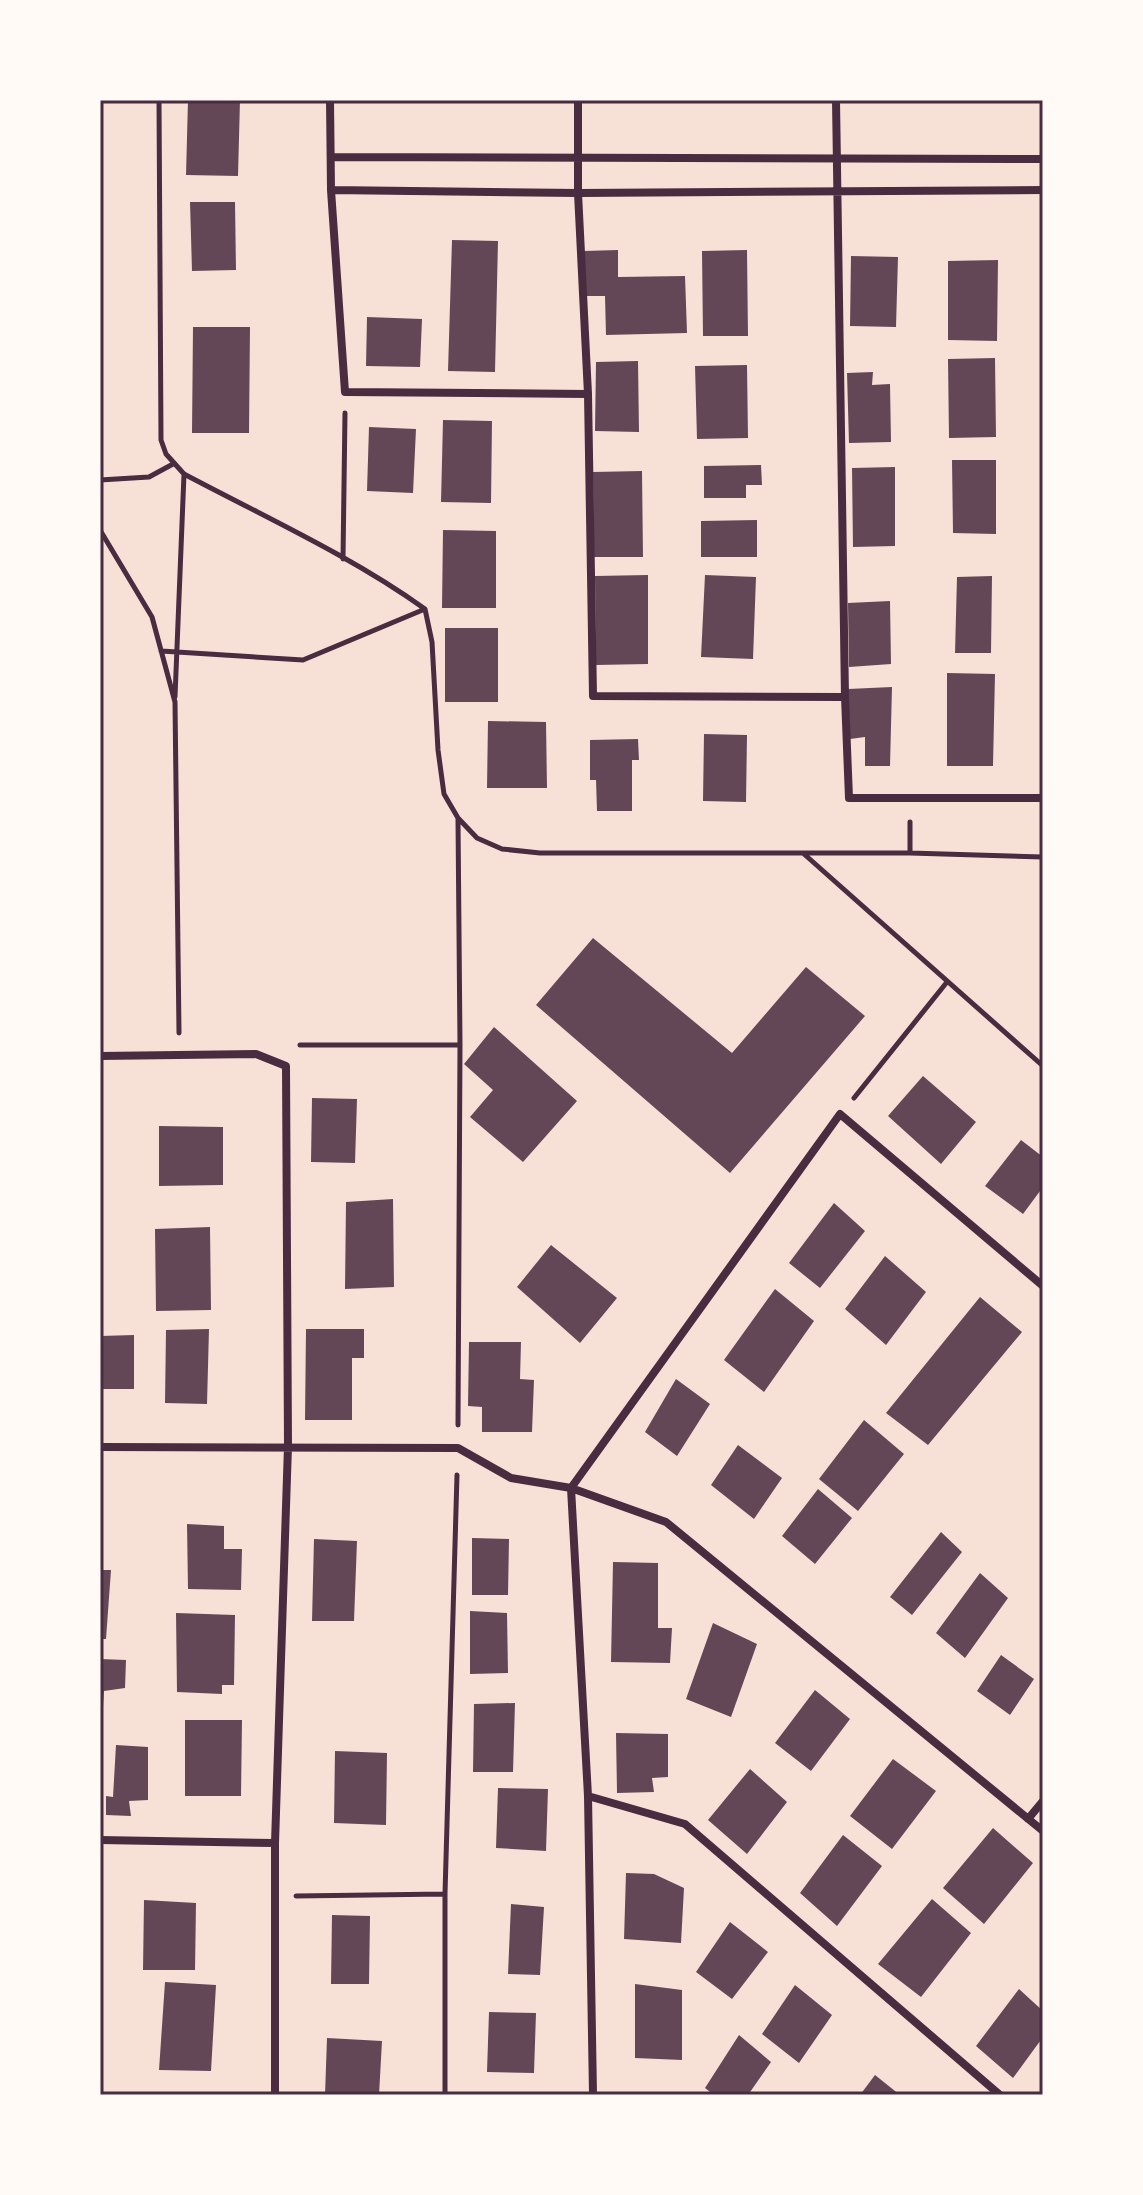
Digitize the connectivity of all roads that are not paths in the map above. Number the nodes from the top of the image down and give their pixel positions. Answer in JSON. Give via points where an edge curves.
{"nodes":[{"id":1,"x":330,"y":100,"type":"edge"},
{"id":2,"x":578,"y":100,"type":"edge"},
{"id":3,"x":836,"y":100,"type":"edge"},
{"id":4,"x":331,"y":157,"type":"junction"},
{"id":5,"x":578,"y":159,"type":"junction"},
{"id":6,"x":835,"y":159,"type":"junction"},
{"id":7,"x":1043,"y":159,"type":"edge"},
{"id":8,"x":331,"y":190,"type":"junction"},
{"id":9,"x":835,"y":190,"type":"junction"},
{"id":10,"x":1043,"y":190,"type":"edge"},
{"id":11,"x":578,"y":193,"type":"junction"},
{"id":12,"x":588,"y":394,"type":"junction"},
{"id":13,"x":845,"y":697,"type":"junction"},
{"id":14,"x":1043,"y":798,"type":"edge"},
{"id":15,"x":100,"y":1056,"type":"edge"},
{"id":16,"x":1043,"y":1286,"type":"edge"},
{"id":17,"x":288,"y":1446,"type":"junction"},
{"id":18,"x":100,"y":1447,"type":"edge"},
{"id":19,"x":571,"y":1488,"type":"junction"},
{"id":20,"x":588,"y":1796,"type":"junction"},
{"id":21,"x":1043,"y":1801,"type":"edge"},
{"id":22,"x":1028,"y":1819,"type":"junction"},
{"id":23,"x":1043,"y":1831,"type":"edge"},
{"id":24,"x":100,"y":1840,"type":"edge"},
{"id":25,"x":275,"y":1843,"type":"junction"},
{"id":26,"x":275,"y":2095,"type":"edge"},
{"id":27,"x":593,"y":2095,"type":"edge"},
{"id":28,"x":1000,"y":2095,"type":"edge"}],
"edges":[{"from":1,"to":4,"type":"street"},
{"from":2,"to":5,"type":"street"},
{"from":3,"to":6,"type":"street"},
{"from":4,"to":5,"type":"street"},
{"from":4,"to":8,"type":"street"},
{"from":5,"to":6,"type":"street"},
{"from":5,"to":11,"type":"street"},
{"from":6,"to":7,"type":"street"},
{"from":6,"to":9,"type":"street"},
{"from":8,"to":11,"type":"street"},
{"from":8,"to":12,"type":"street","via":[[345,392]]},
{"from":9,"to":10,"type":"street"},
{"from":9,"to":11,"type":"street"},
{"from":9,"to":13,"type":"street"},
{"from":11,"to":12,"type":"street"},
{"from":12,"to":13,"type":"street","via":[[593,696]]},
{"from":13,"to":14,"type":"street","via":[[849,798]]},
{"from":15,"to":17,"type":"street","via":[[256,1054],[286,1066]]},
{"from":16,"to":19,"type":"street","via":[[840,1114]]},
{"from":17,"to":18,"type":"street"},
{"from":17,"to":19,"type":"street","via":[[458,1448],[511,1478]]},
{"from":17,"to":25,"type":"street"},
{"from":19,"to":20,"type":"street"},
{"from":19,"to":22,"type":"street","via":[[666,1522]]},
{"from":20,"to":27,"type":"street"},
{"from":20,"to":28,"type":"street","via":[[685,1824]]},
{"from":21,"to":22,"type":"street"},
{"from":22,"to":23,"type":"street"},
{"from":24,"to":25,"type":"street"},
{"from":25,"to":26,"type":"street"}]}
